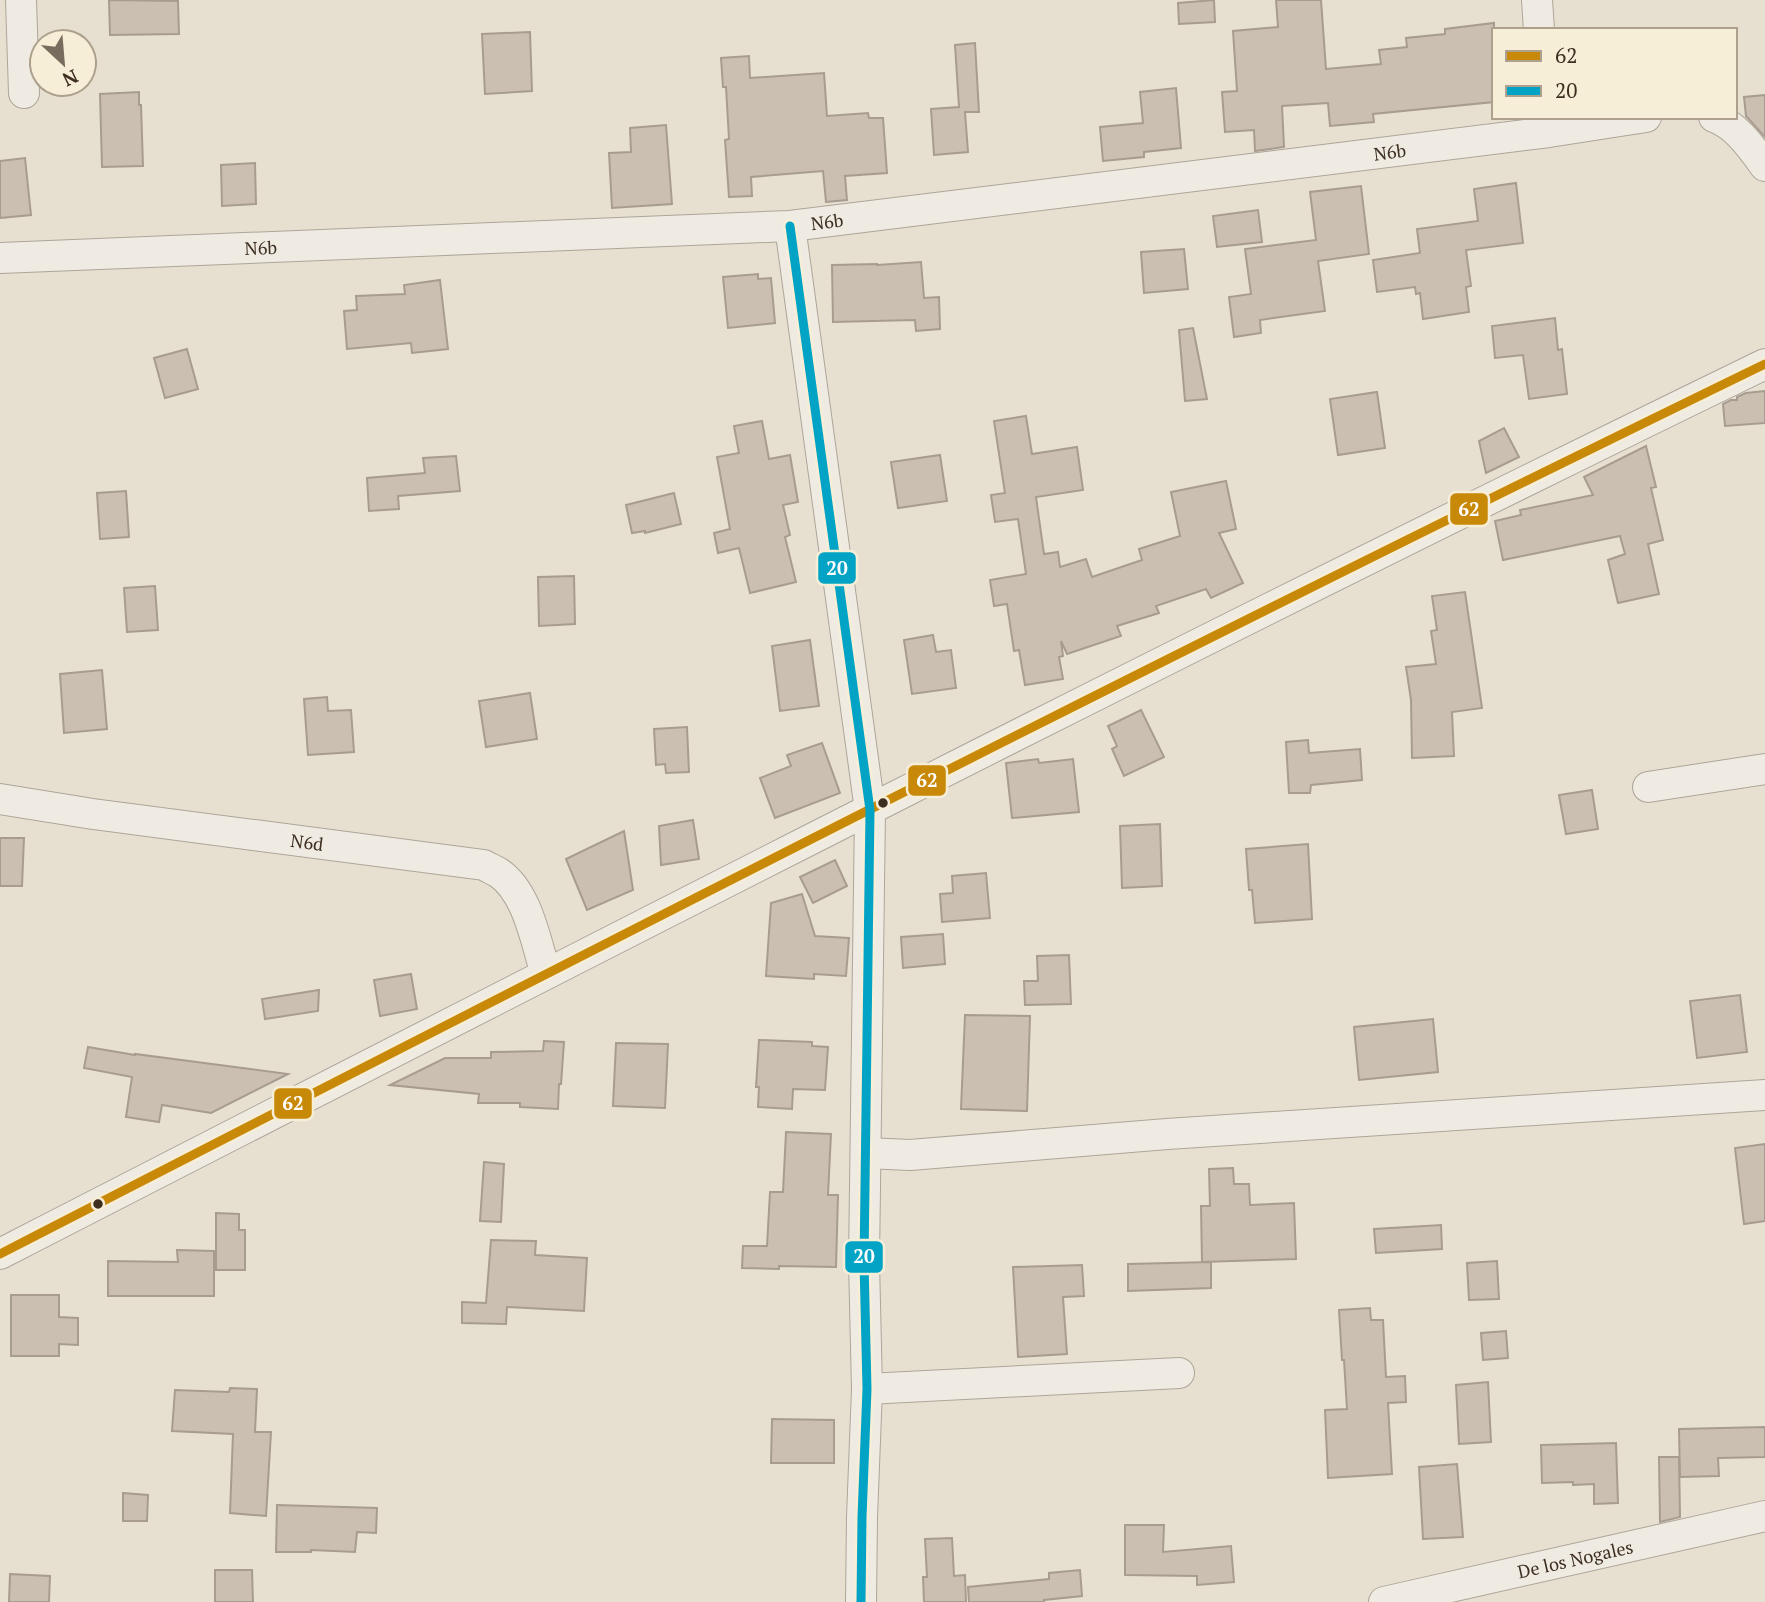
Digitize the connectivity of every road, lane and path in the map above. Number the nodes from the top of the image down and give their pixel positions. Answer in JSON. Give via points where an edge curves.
{"nodes":[{"id":1,"x":21,"y":0,"type":"edge"},
{"id":2,"x":1537,"y":0,"type":"edge"},
{"id":3,"x":1539,"y":28,"type":"edge"},
{"id":4,"x":24,"y":93,"type":"dead end"},
{"id":5,"x":1622,"y":119,"type":"edge"},
{"id":6,"x":1718,"y":119,"type":"edge"},
{"id":7,"x":1548,"y":125,"type":"edge"},
{"id":8,"x":1765,"y":166,"type":"edge"},
{"id":9,"x":790,"y":226,"type":"junction"},
{"id":10,"x":0,"y":258,"type":"edge"},
{"id":11,"x":1765,"y":363,"type":"edge"},
{"id":12,"x":1765,"y":769,"type":"edge"},
{"id":13,"x":1648,"y":787,"type":"dead end"},
{"id":14,"x":0,"y":799,"type":"edge"},
{"id":15,"x":870,"y":810,"type":"junction"},
{"id":16,"x":546,"y":974,"type":"junction"},
{"id":17,"x":1765,"y":1095,"type":"edge"},
{"id":18,"x":866,"y":1153,"type":"junction"},
{"id":19,"x":0,"y":1254,"type":"edge"},
{"id":20,"x":1179,"y":1373,"type":"dead end"},
{"id":21,"x":867,"y":1389,"type":"junction"},
{"id":22,"x":1765,"y":1516,"type":"edge"},
{"id":23,"x":861,"y":1602,"type":"edge"},
{"id":24,"x":1384,"y":1602,"type":"edge"}],
"edges":[{"from":1,"to":4,"type":"street"},
{"from":2,"to":3,"type":"street"},
{"from":5,"to":7,"type":"street","name":"N6b"},
{"from":6,"to":8,"type":"street","via":[[1747,142]]},
{"from":7,"to":9,"type":"street","name":"N6b"},
{"from":9,"to":10,"type":"street","name":"N6b"},
{"from":9,"to":15,"type":"street"},
{"from":11,"to":15,"type":"street"},
{"from":12,"to":13,"type":"street"},
{"from":14,"to":16,"type":"street","name":"N6d","via":[[484,865],[501,874],[528,913]]},
{"from":15,"to":16,"type":"street"},
{"from":15,"to":18,"type":"street"},
{"from":16,"to":19,"type":"street"},
{"from":17,"to":18,"type":"street","via":[[911,1155]]},
{"from":18,"to":21,"type":"street"},
{"from":20,"to":21,"type":"street"},
{"from":21,"to":23,"type":"street"},
{"from":22,"to":24,"type":"street","name":"De los Nogales"}]}
